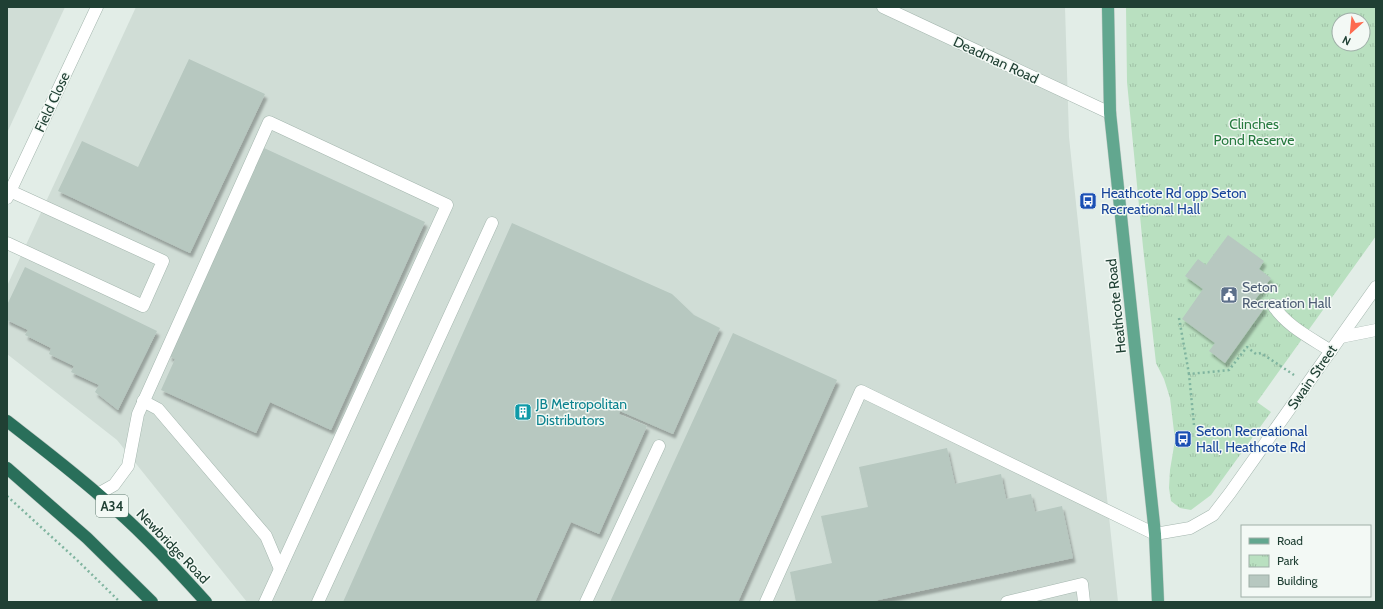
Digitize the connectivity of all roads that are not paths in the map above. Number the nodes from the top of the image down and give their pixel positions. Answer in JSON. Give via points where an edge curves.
{"nodes":[{"id":1,"x":97,"y":7,"type":"edge"},
{"id":2,"x":883,"y":7,"type":"edge"},
{"id":3,"x":1108,"y":7,"type":"edge"},
{"id":4,"x":1110,"y":112,"type":"junction"},
{"id":5,"x":9,"y":194,"type":"edge"},
{"id":6,"x":492,"y":223,"type":"dead end"},
{"id":7,"x":7,"y":243,"type":"edge"},
{"id":8,"x":1376,"y":286,"type":"edge"},
{"id":9,"x":1273,"y":305,"type":"dead end"},
{"id":10,"x":1376,"y":330,"type":"edge"},
{"id":11,"x":1341,"y":337,"type":"junction"},
{"id":12,"x":1331,"y":351,"type":"junction"},
{"id":13,"x":143,"y":401,"type":"junction"},
{"id":14,"x":7,"y":422,"type":"edge"},
{"id":15,"x":659,"y":446,"type":"dead end"},
{"id":16,"x":7,"y":468,"type":"edge"},
{"id":17,"x":98,"y":494,"type":"junction"},
{"id":18,"x":1155,"y":534,"type":"junction"},
{"id":19,"x":280,"y":569,"type":"junction"},
{"id":20,"x":152,"y":602,"type":"edge"},
{"id":21,"x":206,"y":602,"type":"edge"},
{"id":22,"x":265,"y":602,"type":"edge"},
{"id":23,"x":318,"y":602,"type":"edge"},
{"id":24,"x":586,"y":602,"type":"edge"},
{"id":25,"x":766,"y":602,"type":"edge"},
{"id":26,"x":1007,"y":602,"type":"edge"},
{"id":27,"x":1084,"y":602,"type":"edge"},
{"id":28,"x":1156,"y":602,"type":"edge"}],
"edges":[{"from":1,"to":5,"type":"street","name":"Field Close"},
{"from":2,"to":4,"type":"street","name":"Deadman Road"},
{"from":3,"to":4,"type":"main road","name":"Heathcote Road"},
{"from":4,"to":18,"type":"main road","name":"Heathcote Road"},
{"from":5,"to":7,"type":"street","via":[[163,261],[143,306]]},
{"from":6,"to":23,"type":"street"},
{"from":8,"to":11,"type":"street","name":"Swain Street"},
{"from":9,"to":12,"type":"street","via":[[1286,321]]},
{"from":10,"to":11,"type":"street"},
{"from":11,"to":12,"type":"street","name":"Swain Street"},
{"from":12,"to":18,"type":"street","name":"Swain Street","via":[[1213,514],[1190,528]]},
{"from":13,"to":17,"type":"street","via":[[128,466],[114,485]]},
{"from":13,"to":19,"type":"street","via":[[158,409],[266,536]]},
{"from":13,"to":19,"type":"street","via":[[268,122],[447,205]]},
{"from":14,"to":17,"type":"highway","name":"Newbridge Road","number":"A34"},
{"from":15,"to":24,"type":"street"},
{"from":16,"to":20,"type":"highway","via":[[87,538]]},
{"from":17,"to":21,"type":"highway","name":"Newbridge Road","number":"A34","via":[[167,559]]},
{"from":18,"to":25,"type":"street","via":[[861,391]]},
{"from":18,"to":28,"type":"main road","name":"Heathcote Road"},
{"from":19,"to":22,"type":"street"},
{"from":26,"to":27,"type":"street","via":[[1082,584]]}]}
